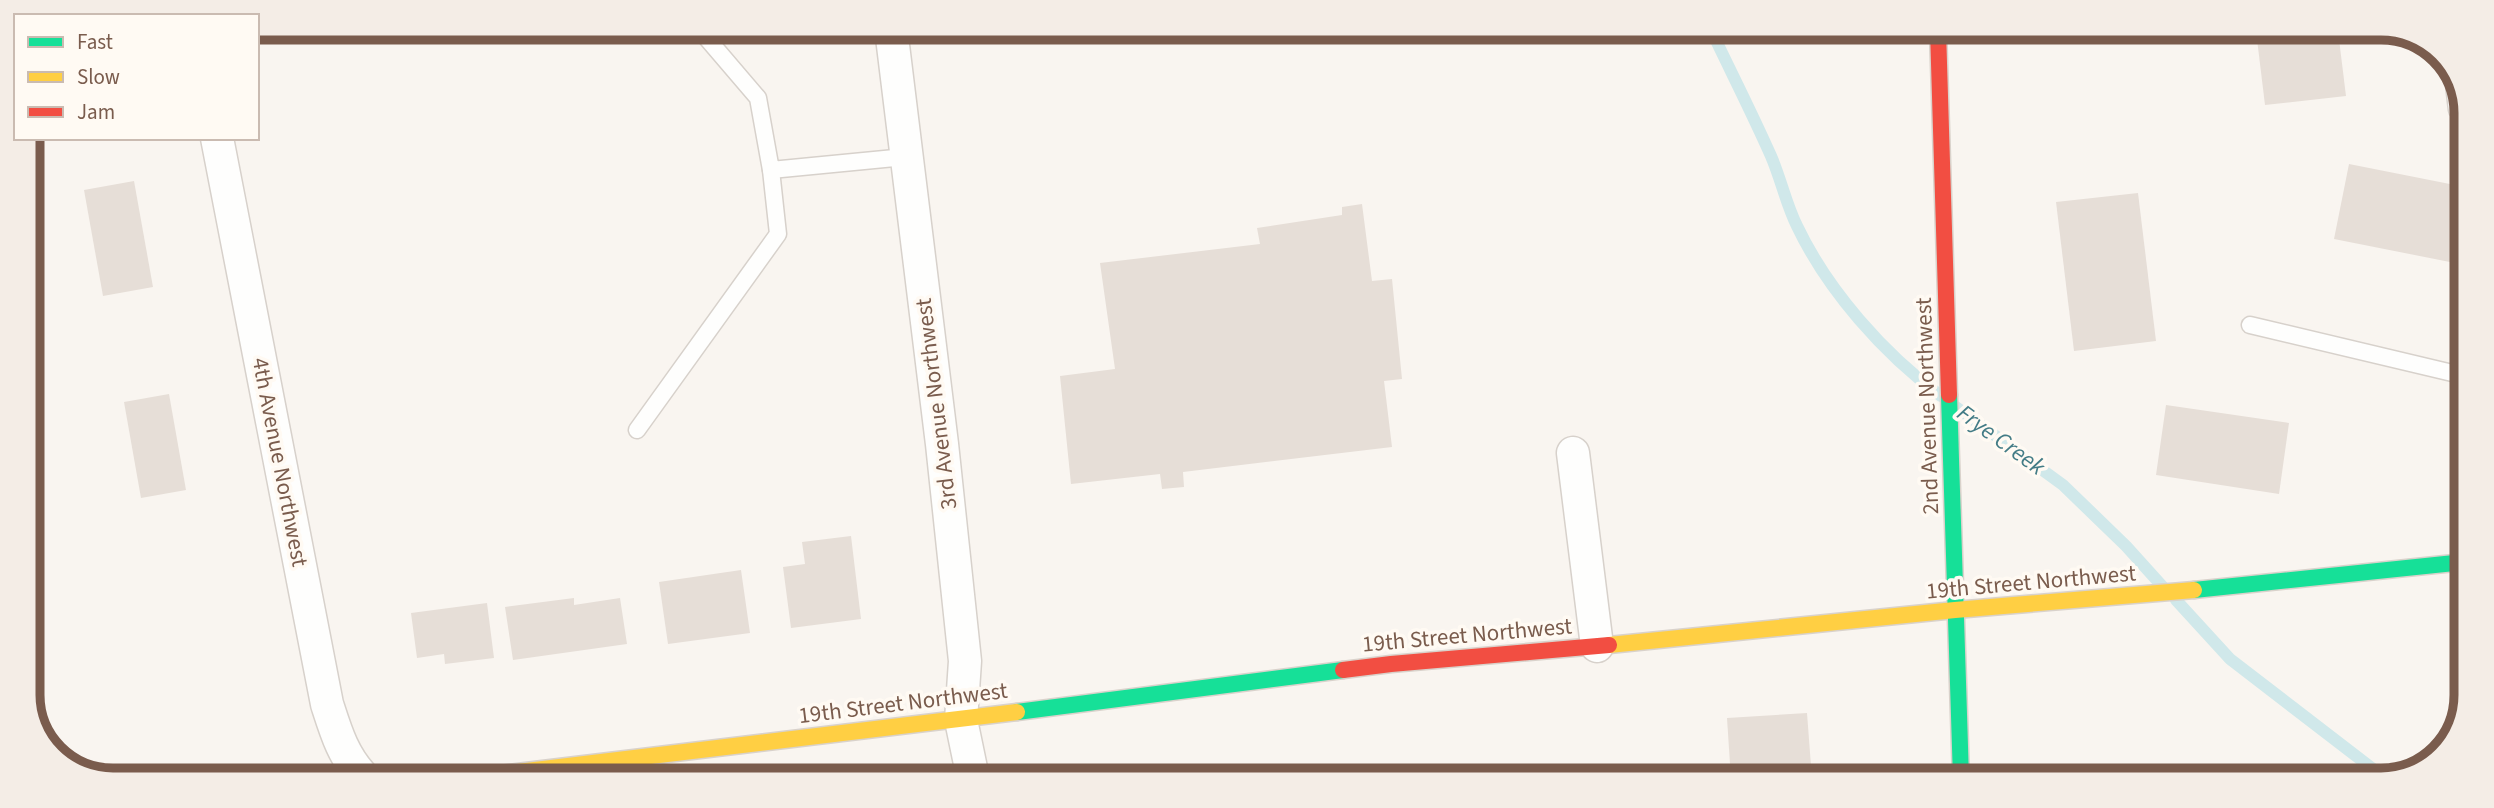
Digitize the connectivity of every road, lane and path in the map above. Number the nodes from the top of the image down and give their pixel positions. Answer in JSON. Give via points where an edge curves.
{"nodes":[{"id":1,"x":708,"y":40,"type":"edge"},
{"id":2,"x":892,"y":40,"type":"edge"},
{"id":3,"x":1938,"y":40,"type":"edge"},
{"id":4,"x":217,"y":140,"type":"edge"},
{"id":5,"x":905,"y":157,"type":"junction"},
{"id":6,"x":771,"y":170,"type":"junction"},
{"id":7,"x":2250,"y":325,"type":"dead end"},
{"id":8,"x":2454,"y":373,"type":"edge"},
{"id":9,"x":637,"y":430,"type":"dead end"},
{"id":10,"x":1573,"y":453,"type":"dead end"},
{"id":11,"x":2454,"y":563,"type":"edge"},
{"id":12,"x":1955,"y":610,"type":"junction"},
{"id":13,"x":1597,"y":646,"type":"junction"},
{"id":14,"x":961,"y":720,"type":"junction"},
{"id":15,"x":354,"y":768,"type":"edge"},
{"id":16,"x":560,"y":768,"type":"edge"},
{"id":17,"x":971,"y":768,"type":"edge"},
{"id":18,"x":1961,"y":768,"type":"edge"}],
"edges":[{"from":1,"to":6,"type":"lane","via":[[758,98]]},
{"from":2,"to":5,"type":"street","name":"3rd Avenue Northwest"},
{"from":3,"to":12,"type":"street","name":"2nd Avenue Northwest"},
{"from":4,"to":15,"type":"street","name":"4th Avenue Northwest","via":[[327,704],[339,742]]},
{"from":5,"to":6,"type":"lane"},
{"from":5,"to":14,"type":"street","name":"3rd Avenue Northwest","via":[[965,661]]},
{"from":6,"to":9,"type":"lane","via":[[778,234]]},
{"from":7,"to":8,"type":"lane"},
{"from":10,"to":13,"type":"street"},
{"from":11,"to":12,"type":"street","name":"19th Street Northwest","via":[[2151,596]]},
{"from":12,"to":13,"type":"street","name":"19th Street Northwest"},
{"from":12,"to":18,"type":"street","name":"2nd Avenue Northwest"},
{"from":13,"to":14,"type":"street","name":"19th Street Northwest","via":[[1391,664]]},
{"from":14,"to":16,"type":"street","name":"19th Street Northwest"},
{"from":14,"to":17,"type":"street","name":"3rd Avenue Northwest"}]}
